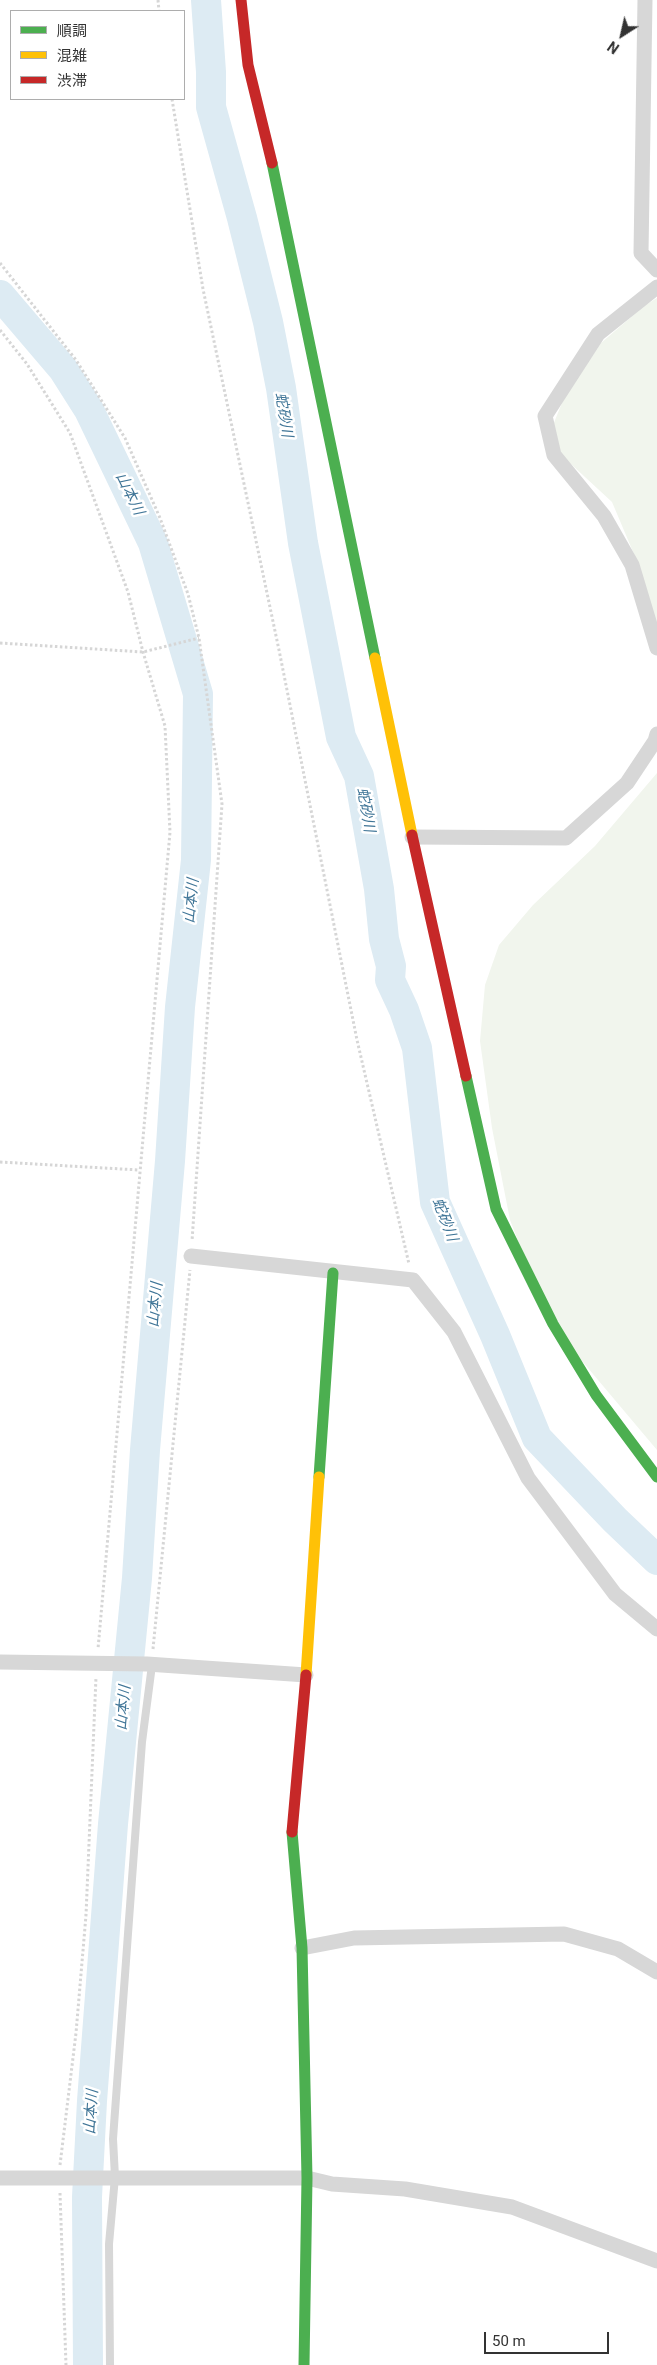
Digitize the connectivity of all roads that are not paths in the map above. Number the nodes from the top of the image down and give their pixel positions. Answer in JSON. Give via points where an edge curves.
{"nodes":[{"id":1,"x":241,"y":0,"type":"edge"},
{"id":2,"x":646,"y":0,"type":"edge"},
{"id":3,"x":657,"y":270,"type":"edge"},
{"id":4,"x":657,"y":287,"type":"edge"},
{"id":5,"x":657,"y":648,"type":"edge"},
{"id":6,"x":657,"y":734,"type":"edge"},
{"id":7,"x":412,"y":837,"type":"junction"},
{"id":8,"x":191,"y":1256,"type":"road end"},
{"id":9,"x":333,"y":1273,"type":"junction"},
{"id":10,"x":657,"y":1477,"type":"edge"},
{"id":11,"x":657,"y":1629,"type":"edge"},
{"id":12,"x":0,"y":1662,"type":"edge"},
{"id":13,"x":149,"y":1665,"type":"junction"},
{"id":14,"x":306,"y":1675,"type":"junction"},
{"id":15,"x":302,"y":1948,"type":"junction"},
{"id":16,"x":657,"y":1972,"type":"edge"},
{"id":17,"x":0,"y":2178,"type":"edge"},
{"id":18,"x":111,"y":2178,"type":"junction"},
{"id":19,"x":307,"y":2178,"type":"junction"},
{"id":20,"x":657,"y":2262,"type":"edge"},
{"id":21,"x":110,"y":2365,"type":"edge"},
{"id":22,"x":304,"y":2365,"type":"edge"}],
"edges":[{"from":1,"to":7,"type":"street","via":[[248,65],[284,214]]},
{"from":2,"to":3,"type":"street","via":[[641,253]]},
{"from":4,"to":5,"type":"street","via":[[598,334],[544,416],[554,455],[604,516],[632,565]]},
{"from":6,"to":7,"type":"street","via":[[627,783],[566,838]]},
{"from":7,"to":10,"type":"street","via":[[496,1209],[553,1324],[596,1395]]},
{"from":8,"to":9,"type":"street"},
{"from":9,"to":11,"type":"street","via":[[413,1280],[454,1332],[528,1478],[615,1594]]},
{"from":9,"to":14,"type":"street"},
{"from":12,"to":13,"type":"street"},
{"from":13,"to":14,"type":"street"},
{"from":13,"to":18,"type":"lane"},
{"from":14,"to":15,"type":"street","via":[[292,1826]]},
{"from":15,"to":16,"type":"street","via":[[354,1938],[564,1934],[618,1949]]},
{"from":15,"to":19,"type":"street"},
{"from":17,"to":18,"type":"street"},
{"from":18,"to":19,"type":"street"},
{"from":18,"to":21,"type":"lane"},
{"from":19,"to":20,"type":"street","via":[[332,2184],[405,2189],[512,2207]]},
{"from":19,"to":22,"type":"street"}]}
